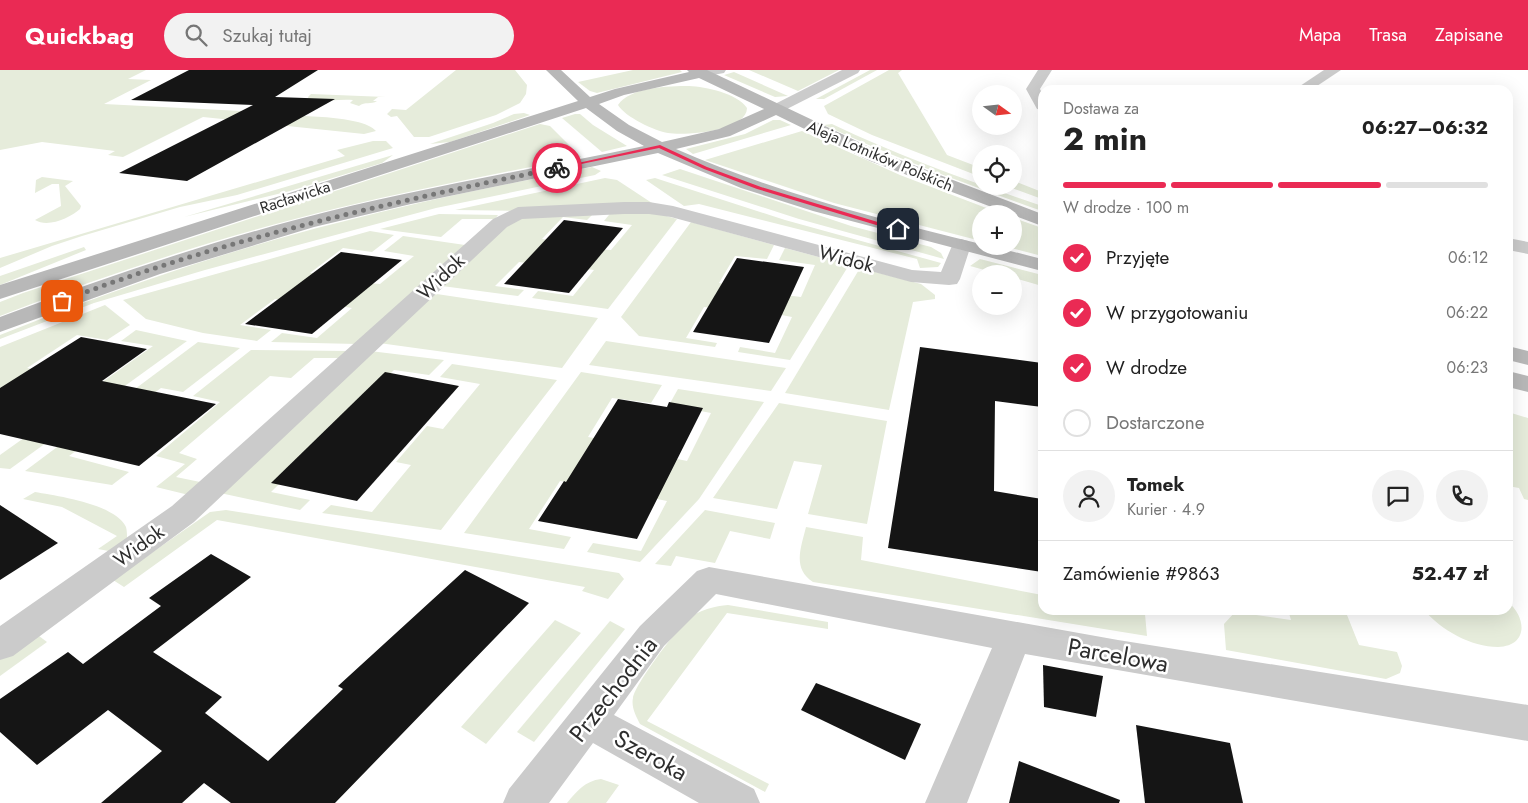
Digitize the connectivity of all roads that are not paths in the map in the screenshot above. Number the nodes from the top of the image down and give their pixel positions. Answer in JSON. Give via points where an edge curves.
{"nodes":[{"id":1,"x":553,"y":70,"type":"edge"},
{"id":2,"x":719,"y":70,"type":"edge"},
{"id":3,"x":853,"y":70,"type":"edge"},
{"id":4,"x":1045,"y":70,"type":"edge"},
{"id":5,"x":1334,"y":70,"type":"edge"},
{"id":6,"x":698,"y":72,"type":"edge"},
{"id":7,"x":1309,"y":85,"type":"edge"},
{"id":8,"x":1038,"y":98,"type":"edge"},
{"id":9,"x":590,"y":102,"type":"junction"},
{"id":10,"x":776,"y":109,"type":"junction"},
{"id":11,"x":660,"y":147,"type":"junction"},
{"id":12,"x":1038,"y":218,"type":"edge"},
{"id":13,"x":961,"y":245,"type":"junction"},
{"id":14,"x":1513,"y":245,"type":"edge"},
{"id":15,"x":1528,"y":248,"type":"edge"},
{"id":16,"x":1038,"y":264,"type":"edge"},
{"id":17,"x":0,"y":292,"type":"edge"},
{"id":18,"x":0,"y":326,"type":"edge"},
{"id":19,"x":1513,"y":354,"type":"edge"},
{"id":20,"x":1528,"y":358,"type":"edge"},
{"id":21,"x":1513,"y":380,"type":"edge"},
{"id":22,"x":1528,"y":384,"type":"edge"},
{"id":23,"x":709,"y":580,"type":"joint"},
{"id":24,"x":1014,"y":637,"type":"junction"},
{"id":25,"x":0,"y":645,"type":"edge"},
{"id":26,"x":589,"y":721,"type":"junction"},
{"id":27,"x":1528,"y":723,"type":"edge"},
{"id":28,"x":524,"y":803,"type":"edge"},
{"id":29,"x":739,"y":803,"type":"edge"},
{"id":30,"x":946,"y":803,"type":"edge"}],
"edges":[{"from":1,"to":9,"type":"street"},
{"from":2,"to":6,"type":"street"},
{"from":3,"to":10,"type":"street"},
{"from":4,"to":8,"type":"street","via":[[1033,89]]},
{"from":5,"to":7,"type":"street"},
{"from":6,"to":9,"type":"street","name":"Racławicka"},
{"from":6,"to":10,"type":"street","name":"Aleja Lotników Polskich"},
{"from":9,"to":11,"type":"street","via":[[623,128]]},
{"from":9,"to":17,"type":"street","name":"Racławicka"},
{"from":10,"to":11,"type":"street","name":"Racławicka","via":[[730,131]]},
{"from":10,"to":12,"type":"street","name":"Aleja Lotników Polskich","via":[[876,157]]},
{"from":11,"to":13,"type":"street","via":[[780,195]]},
{"from":11,"to":18,"type":"street","name":"Racławicka","via":[[400,200],[307,223],[170,263]]},
{"from":13,"to":16,"type":"street"},
{"from":13,"to":25,"type":"street","name":"Widok","via":[[949,279],[911,276],[649,208],[518,213],[494,228],[184,514]]},
{"from":14,"to":15,"type":"street"},
{"from":19,"to":20,"type":"street"},
{"from":21,"to":22,"type":"street"},
{"from":23,"to":24,"type":"street","name":"Parcelowa"},
{"from":23,"to":26,"type":"street","name":"Przechodnia","via":[[652,636]]},
{"from":24,"to":27,"type":"street","name":"Parcelowa","via":[[1361,698]]},
{"from":24,"to":30,"type":"street"},
{"from":26,"to":28,"type":"street","name":"Przechodnia"},
{"from":26,"to":29,"type":"street","name":"Szeroka"}]}
